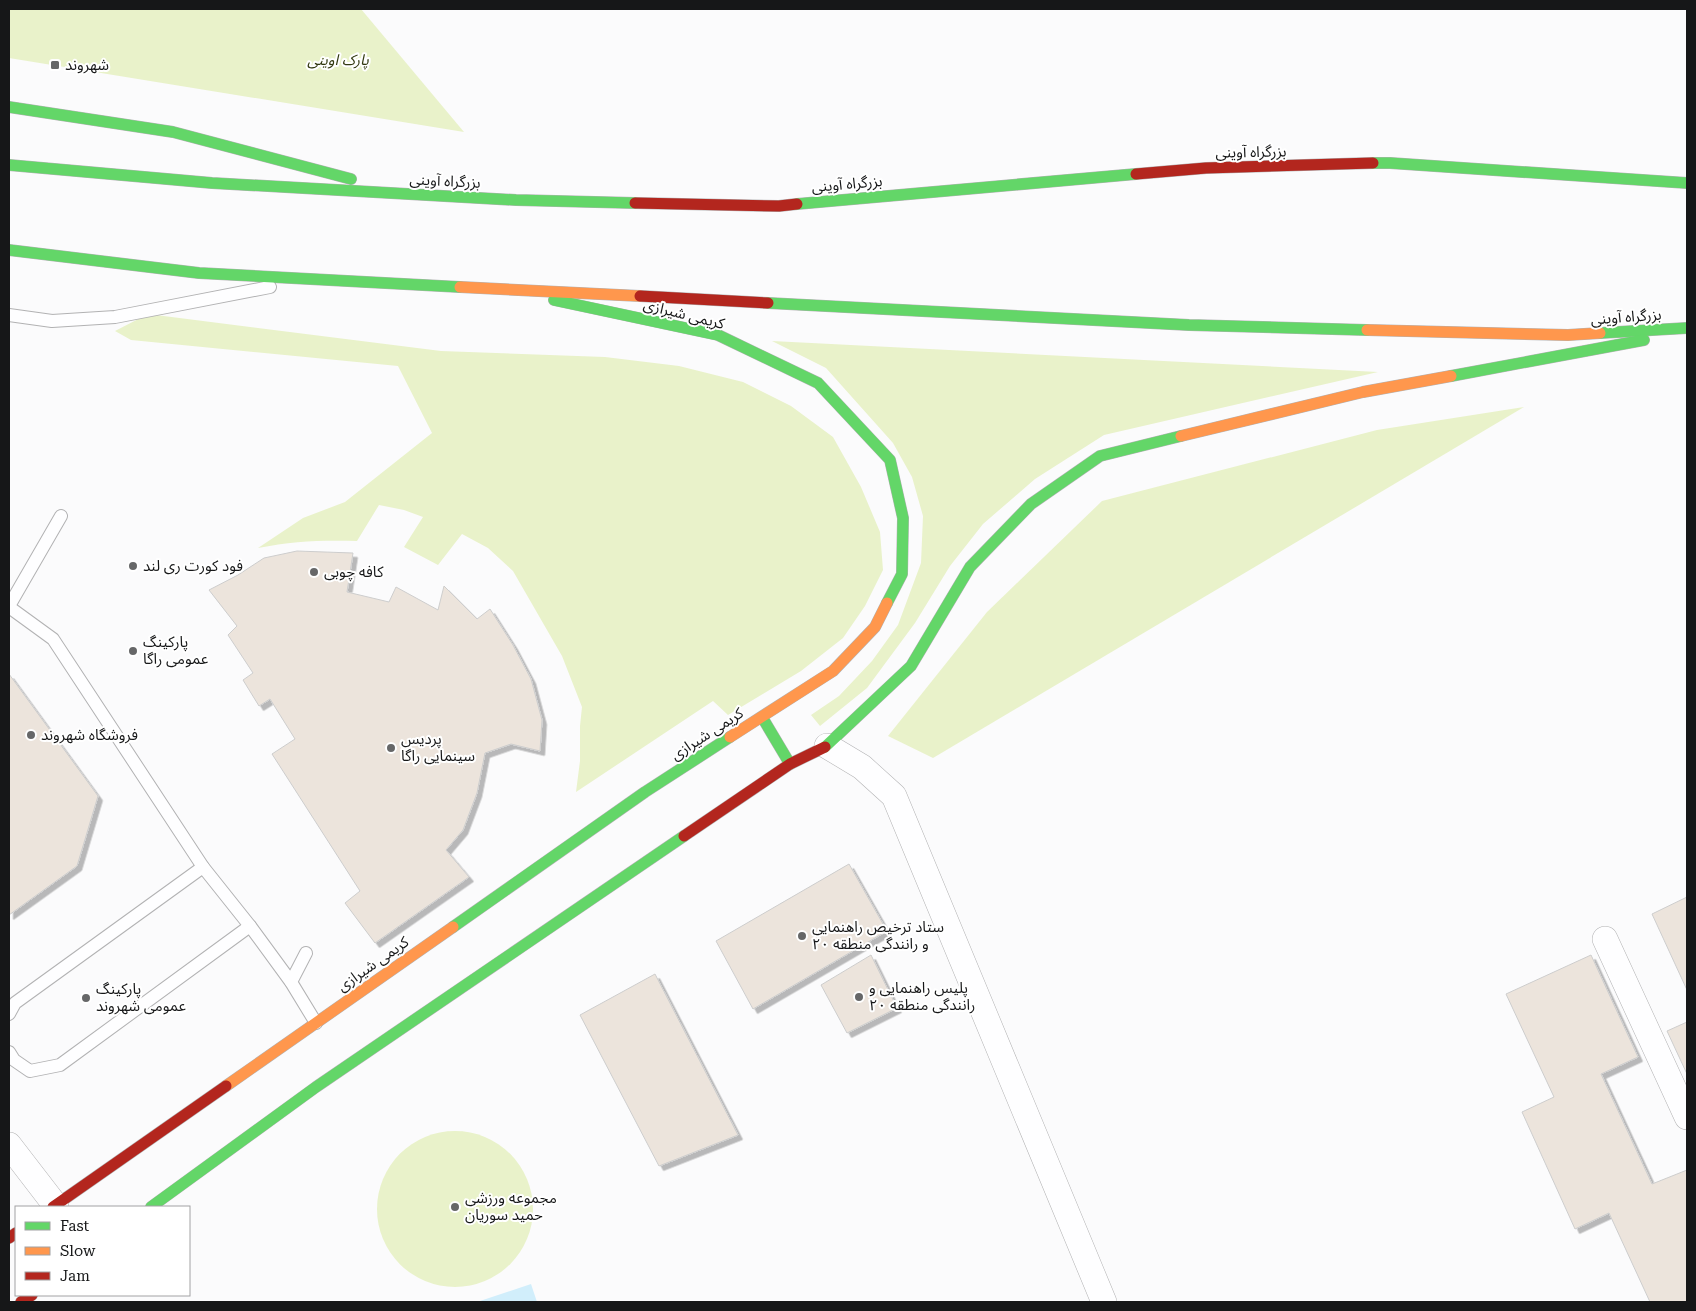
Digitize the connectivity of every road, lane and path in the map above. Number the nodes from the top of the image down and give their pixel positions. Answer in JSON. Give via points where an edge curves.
{"nodes":[{"id":1,"x":9,"y":108,"type":"edge"},
{"id":2,"x":9,"y":165,"type":"edge"},
{"id":3,"x":1687,"y":183,"type":"edge"},
{"id":4,"x":408,"y":194,"type":"junction"},
{"id":5,"x":9,"y":250,"type":"edge"},
{"id":6,"x":312,"y":279,"type":"junction"},
{"id":7,"x":508,"y":290,"type":"junction"},
{"id":8,"x":9,"y":315,"type":"edge"},
{"id":9,"x":1687,"y":330,"type":"edge"},
{"id":10,"x":61,"y":516,"type":"dead end"},
{"id":11,"x":9,"y":607,"type":"edge"},
{"id":12,"x":762,"y":717,"type":"junction"},
{"id":13,"x":827,"y":746,"type":"junction"},
{"id":14,"x":790,"y":764,"type":"junction"},
{"id":15,"x":203,"y":866,"type":"junction"},
{"id":16,"x":250,"y":926,"type":"junction"},
{"id":17,"x":1605,"y":939,"type":"dead end"},
{"id":18,"x":306,"y":953,"type":"dead end"},
{"id":19,"x":291,"y":982,"type":"junction"},
{"id":20,"x":9,"y":1014,"type":"edge"},
{"id":21,"x":316,"y":1023,"type":"junction"},
{"id":22,"x":9,"y":1052,"type":"edge"},
{"id":23,"x":1687,"y":1117,"type":"edge"},
{"id":24,"x":9,"y":1144,"type":"edge"},
{"id":25,"x":54,"y":1206,"type":"edge"},
{"id":26,"x":152,"y":1206,"type":"edge"},
{"id":27,"x":1104,"y":1302,"type":"edge"}],
"edges":[{"from":1,"to":4,"type":"main road","via":[[174,132]]},
{"from":2,"to":4,"type":"main road","name":"بزرگراه آوینی","via":[[212,183]]},
{"from":3,"to":4,"type":"main road","name":"بزرگراه آوینی","via":[[1390,163],[1206,168],[779,206],[516,200]]},
{"from":5,"to":6,"type":"main road","name":"بزرگراه آوینی","via":[[199,272]]},
{"from":6,"to":7,"type":"main road","name":"بزرگراه آوینی"},
{"from":6,"to":8,"type":"lane","via":[[115,317],[52,321]]},
{"from":7,"to":9,"type":"main road","name":"بزرگراه آوینی","via":[[1189,325],[1568,335]]},
{"from":7,"to":12,"type":"main road","name":"کریمی شیرازی","via":[[718,335],[818,383],[890,460],[903,518],[902,574],[874,627],[833,672]]},
{"from":9,"to":13,"type":"main road","via":[[1363,392],[1100,456],[1031,504],[970,567],[911,666]]},
{"from":10,"to":11,"type":"lane"},
{"from":11,"to":15,"type":"lane","via":[[53,640]]},
{"from":12,"to":14,"type":"main road"},
{"from":12,"to":21,"type":"main road","name":"کریمی شیرازی","via":[[645,792]]},
{"from":13,"to":14,"type":"main road"},
{"from":13,"to":27,"type":"street","via":[[862,767],[894,796]]},
{"from":14,"to":26,"type":"main road","via":[[316,1086]]},
{"from":15,"to":16,"type":"lane"},
{"from":15,"to":20,"type":"lane","via":[[15,1004]]},
{"from":16,"to":19,"type":"lane"},
{"from":16,"to":22,"type":"lane","via":[[60,1065],[30,1071],[14,1060]]},
{"from":17,"to":23,"type":"street"},
{"from":18,"to":19,"type":"lane"},
{"from":19,"to":21,"type":"lane"},
{"from":21,"to":25,"type":"main road","name":"کریمی شیرازی"},
{"from":24,"to":25,"type":"street"}]}
